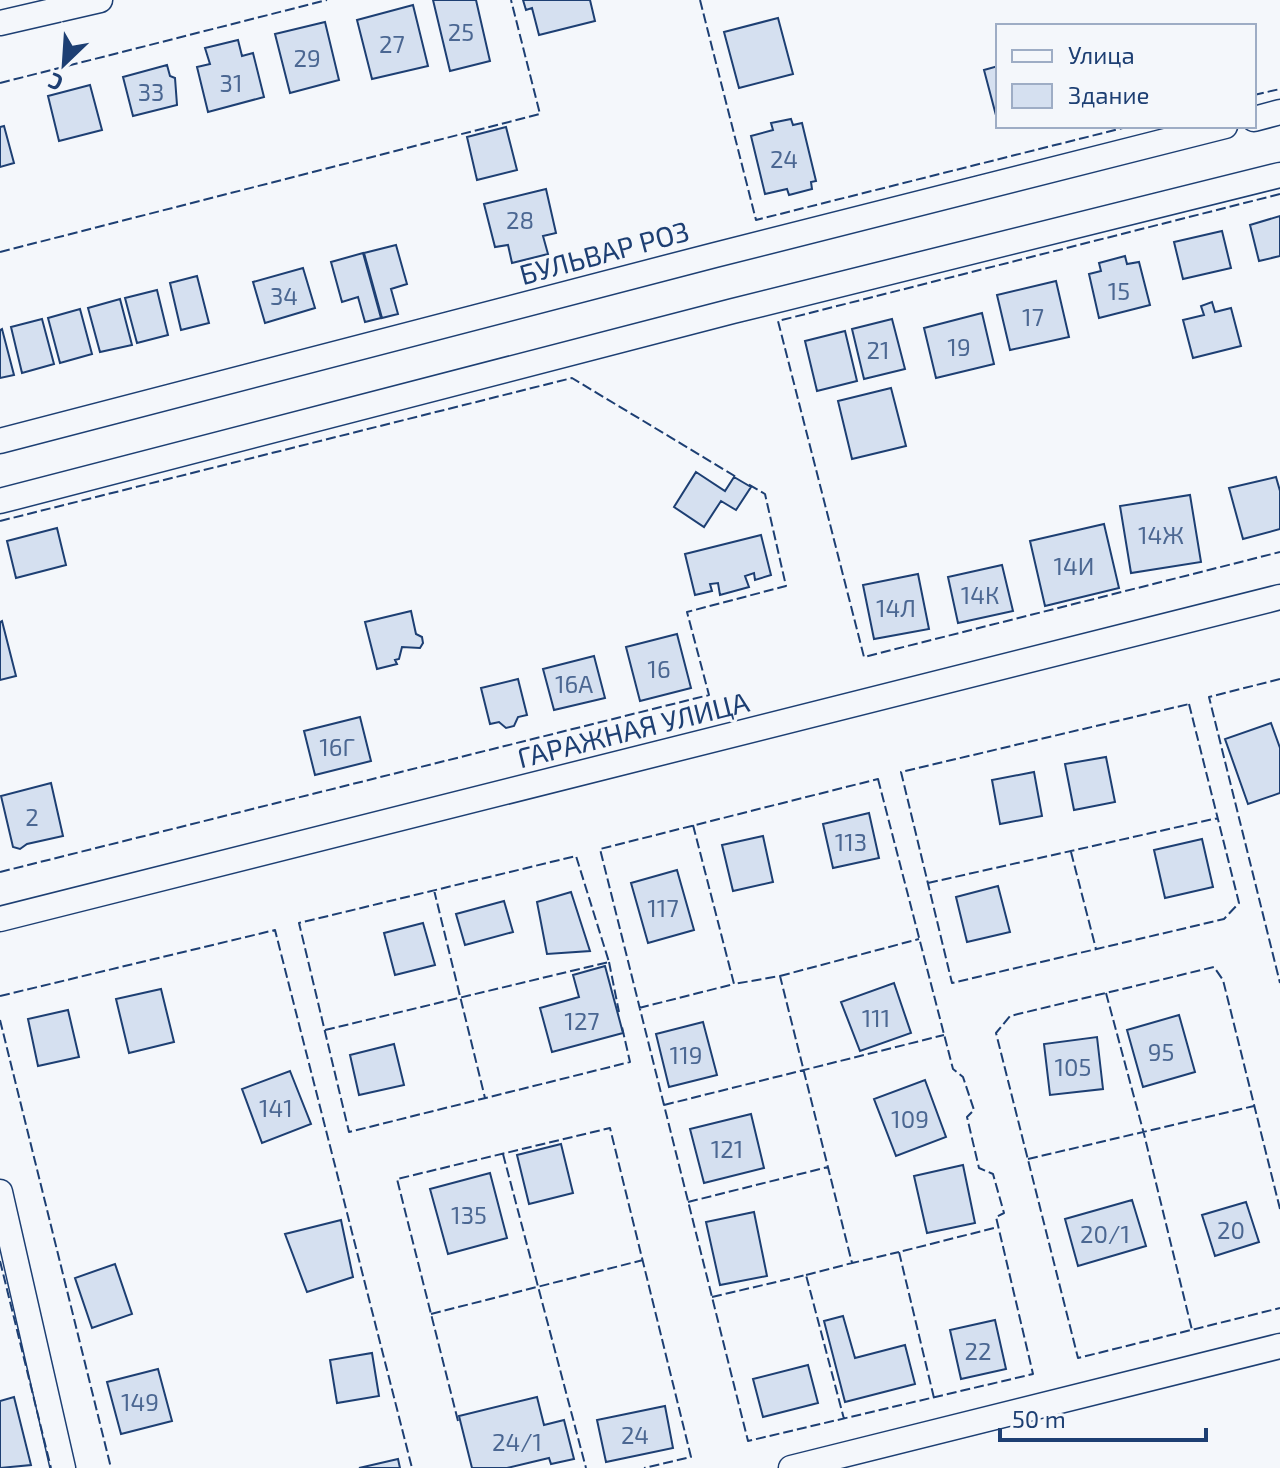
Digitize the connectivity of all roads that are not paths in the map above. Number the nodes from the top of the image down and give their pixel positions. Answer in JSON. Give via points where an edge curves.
{"nodes":[{"id":1,"x":100,"y":0,"type":"edge"},
{"id":2,"x":0,"y":23,"type":"edge"},
{"id":3,"x":1280,"y":112,"type":"edge"},
{"id":4,"x":1256,"y":118,"type":"edge"},
{"id":5,"x":1217,"y":128,"type":"edge"},
{"id":6,"x":1280,"y":175,"type":"edge"},
{"id":7,"x":0,"y":441,"type":"edge"},
{"id":8,"x":0,"y":501,"type":"edge"},
{"id":9,"x":1280,"y":597,"type":"edge"},
{"id":10,"x":0,"y":919,"type":"edge"},
{"id":11,"x":0,"y":1192,"type":"edge"},
{"id":12,"x":1280,"y":1346,"type":"edge"},
{"id":13,"x":63,"y":1468,"type":"edge"},
{"id":14,"x":791,"y":1468,"type":"edge"}],
"edges":[{"from":1,"to":2,"type":"street"},
{"from":3,"to":4,"type":"street"},
{"from":5,"to":7,"type":"street","name":"БУЛЬВАР РОЗ"},
{"from":6,"to":8,"type":"street"},
{"from":9,"to":10,"type":"street","name":"ГАРАЖНАЯ УЛИЦА"},
{"from":11,"to":13,"type":"street"},
{"from":12,"to":14,"type":"street"}]}
